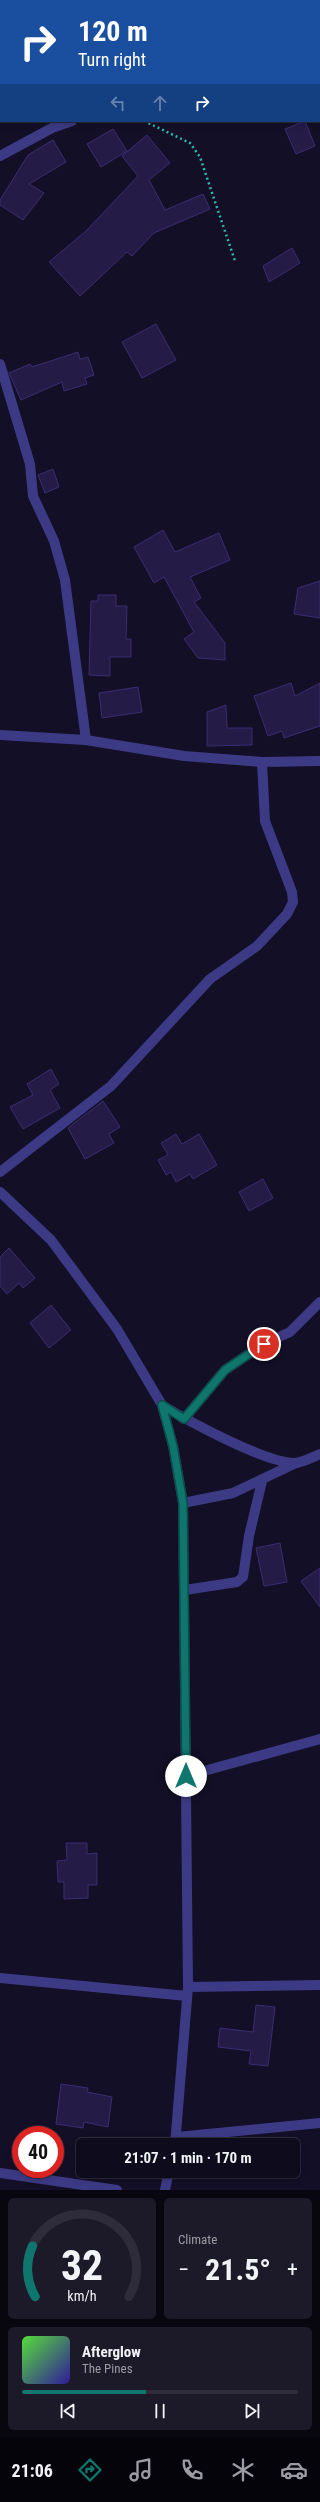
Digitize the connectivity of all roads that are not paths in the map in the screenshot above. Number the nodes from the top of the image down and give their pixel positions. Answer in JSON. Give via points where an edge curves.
{"nodes":[{"id":1,"x":69,"y":122,"type":"edge"},
{"id":2,"x":0,"y":156,"type":"edge"},
{"id":3,"x":0,"y":364,"type":"edge"},
{"id":4,"x":0,"y":734,"type":"edge"},
{"id":5,"x":86,"y":740,"type":"junction"},
{"id":6,"x":320,"y":761,"type":"edge"},
{"id":7,"x":262,"y":762,"type":"junction"},
{"id":8,"x":0,"y":1172,"type":"edge"},
{"id":9,"x":0,"y":1192,"type":"edge"},
{"id":10,"x":320,"y":1302,"type":"edge"},
{"id":11,"x":162,"y":1405,"type":"junction"},
{"id":12,"x":184,"y":1419,"type":"junction"},
{"id":13,"x":320,"y":1454,"type":"edge"},
{"id":14,"x":296,"y":1463,"type":"junction"},
{"id":15,"x":262,"y":1481,"type":"junction"},
{"id":16,"x":183,"y":1503,"type":"junction"},
{"id":17,"x":185,"y":1590,"type":"junction"},
{"id":18,"x":320,"y":1739,"type":"edge"},
{"id":19,"x":186,"y":1776,"type":"junction"},
{"id":20,"x":0,"y":1978,"type":"edge"},
{"id":21,"x":320,"y":1985,"type":"edge"},
{"id":22,"x":188,"y":1992,"type":"junction"},
{"id":23,"x":320,"y":2123,"type":"edge"},
{"id":24,"x":176,"y":2138,"type":"edge"},
{"id":25,"x":200,"y":2138,"type":"edge"},
{"id":26,"x":0,"y":2173,"type":"edge"},
{"id":27,"x":168,"y":2178,"type":"edge"},
{"id":28,"x":117,"y":2190,"type":"edge"},
{"id":29,"x":165,"y":2190,"type":"edge"}],
"edges":[{"from":1,"to":2,"type":"street","via":[[52,128]]},
{"from":3,"to":5,"type":"street","via":[[30,464],[33,496],[54,542],[65,580]]},
{"from":4,"to":5,"type":"street"},
{"from":5,"to":7,"type":"street","via":[[184,756]]},
{"from":6,"to":7,"type":"street"},
{"from":7,"to":8,"type":"street","via":[[265,821],[292,892],[292,902],[287,914],[258,946],[210,979],[111,1086]]},
{"from":9,"to":11,"type":"street","via":[[51,1240],[117,1329]]},
{"from":10,"to":12,"type":"street","via":[[290,1332],[264,1344],[225,1370]]},
{"from":11,"to":12,"type":"street"},
{"from":11,"to":16,"type":"street","via":[[173,1446]]},
{"from":12,"to":14,"type":"street","via":[[277,1461]]},
{"from":13,"to":14,"type":"street"},
{"from":14,"to":15,"type":"street"},
{"from":15,"to":16,"type":"street","via":[[234,1493]]},
{"from":15,"to":17,"type":"street","via":[[249,1536],[243,1577],[237,1582]]},
{"from":16,"to":17,"type":"street"},
{"from":17,"to":19,"type":"street"},
{"from":18,"to":19,"type":"street"},
{"from":19,"to":22,"type":"street"},
{"from":20,"to":22,"type":"street"},
{"from":21,"to":22,"type":"street"},
{"from":22,"to":24,"type":"street"},
{"from":23,"to":25,"type":"street"},
{"from":26,"to":28,"type":"street"},
{"from":27,"to":29,"type":"street"}]}
